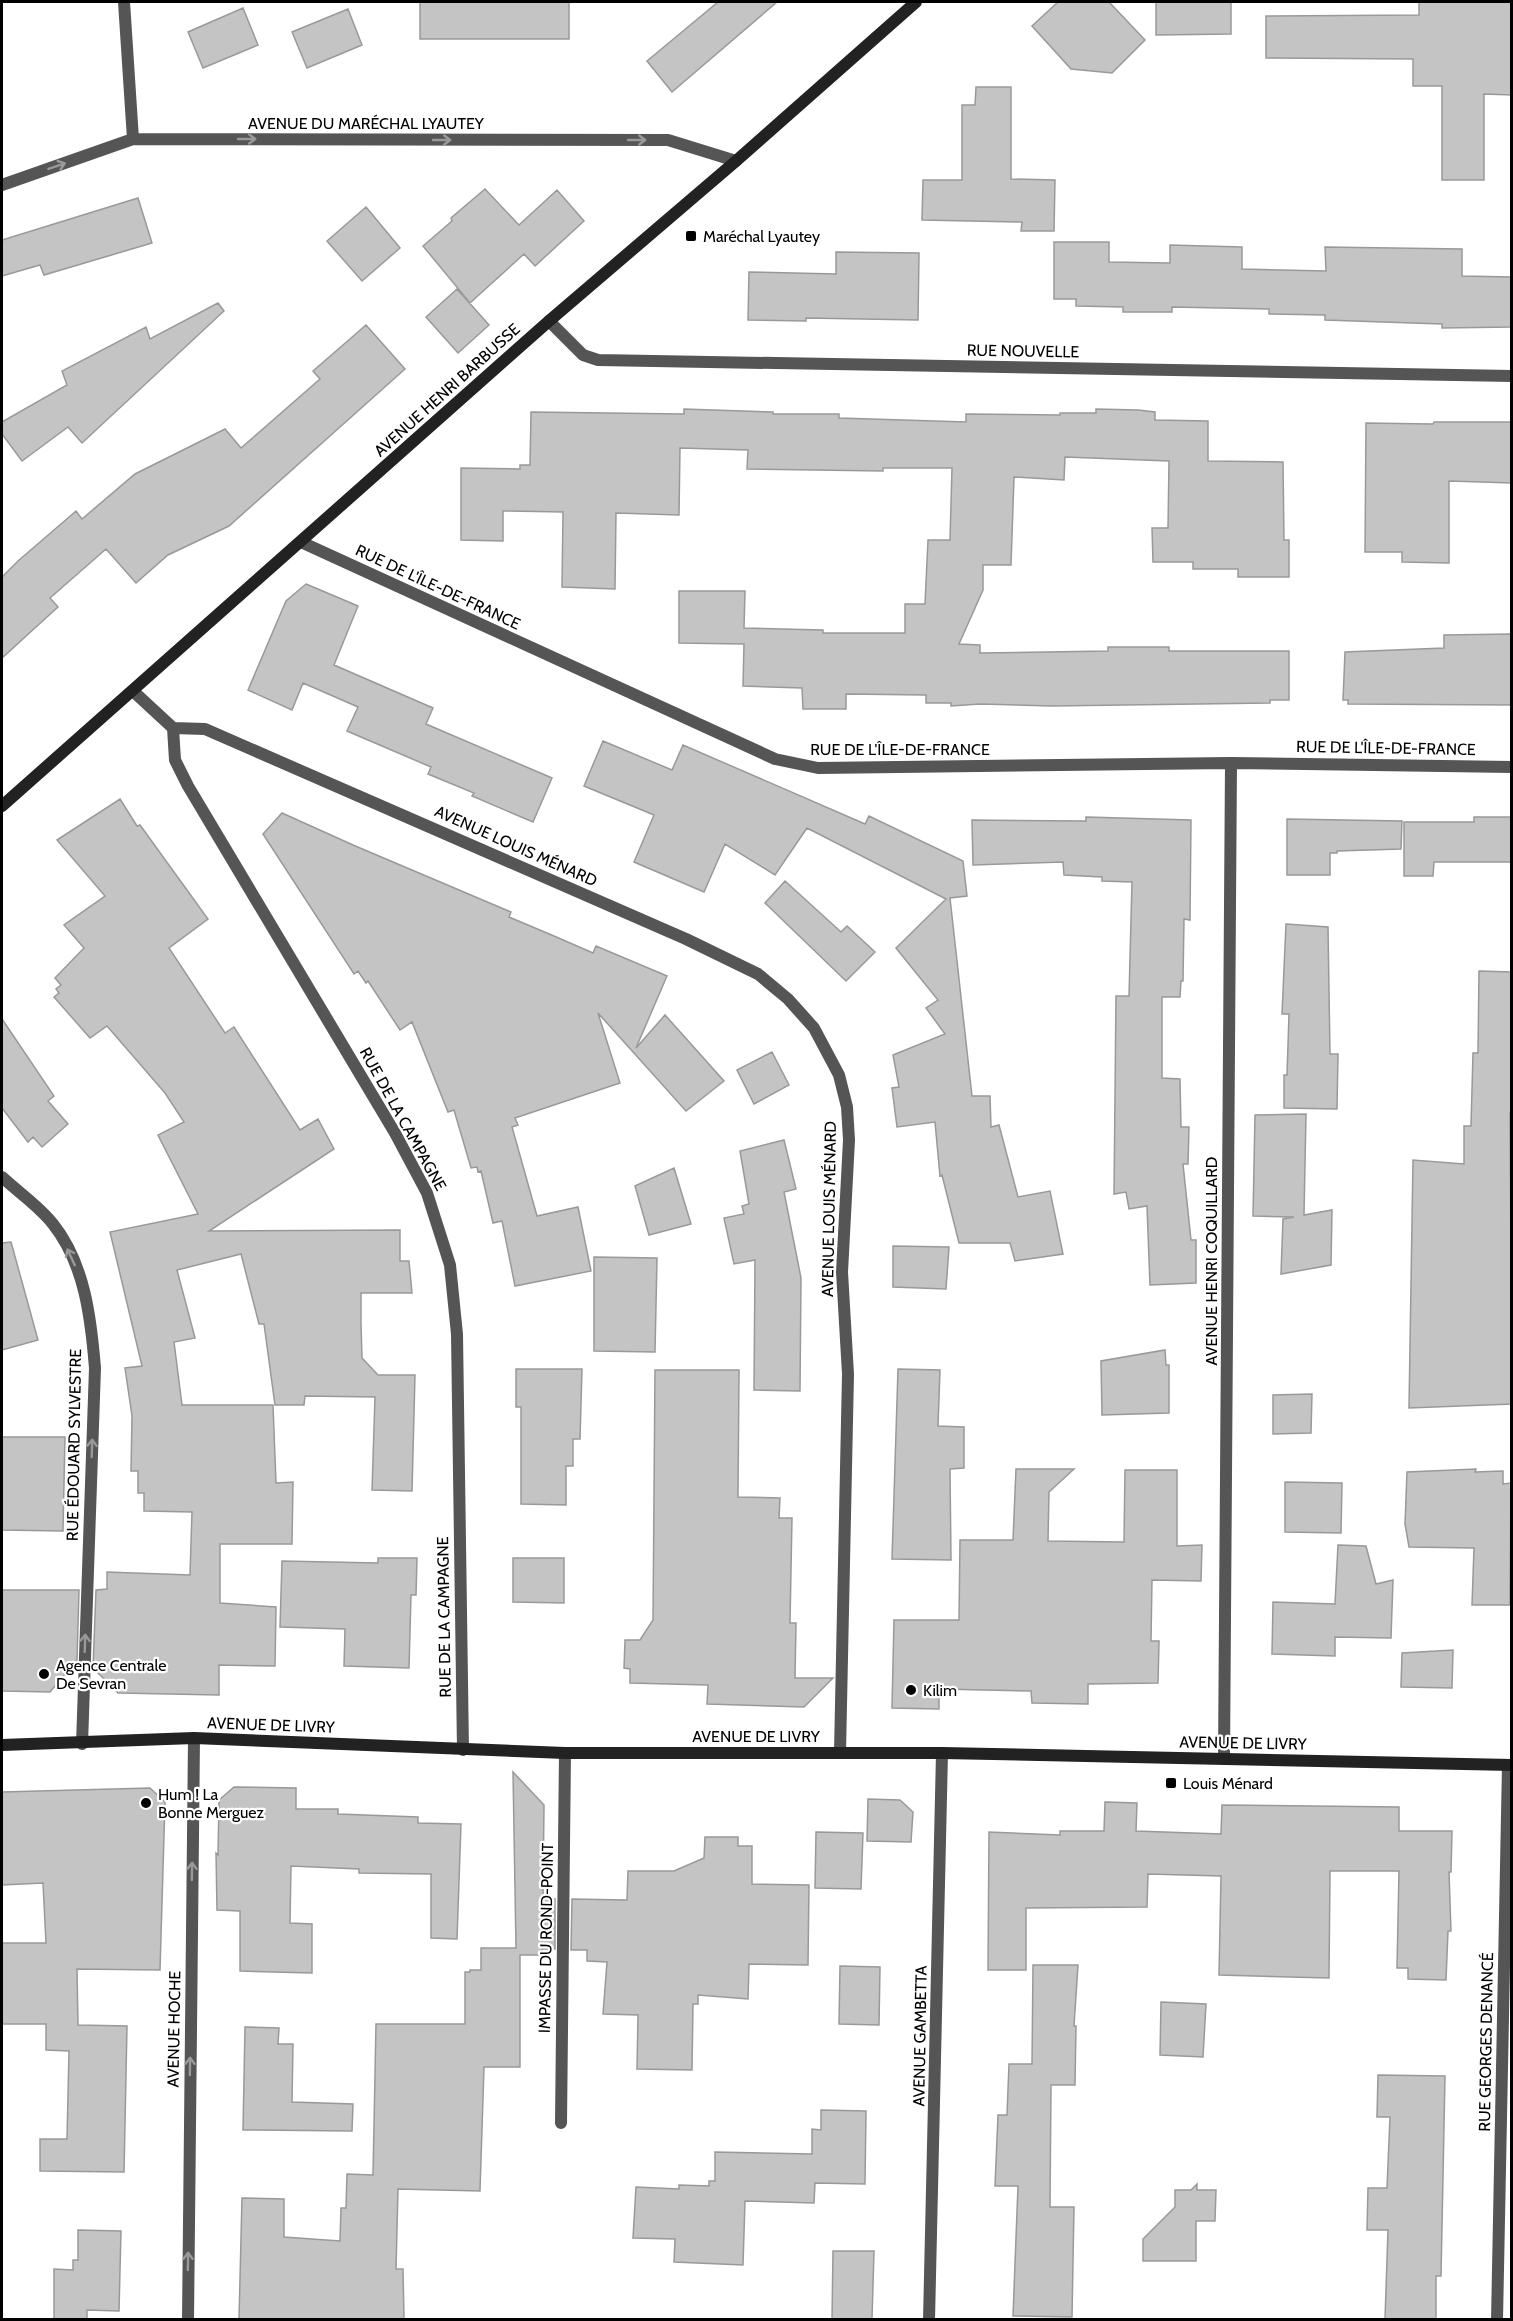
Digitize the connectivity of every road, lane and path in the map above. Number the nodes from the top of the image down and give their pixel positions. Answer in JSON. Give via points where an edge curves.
{"nodes":[{"id":1,"x":124,"y":2,"type":"edge"},
{"id":2,"x":916,"y":2,"type":"edge"},
{"id":3,"x":133,"y":139,"type":"junction"},
{"id":4,"x":736,"y":161,"type":"junction"},
{"id":5,"x":2,"y":185,"type":"edge"},
{"id":6,"x":549,"y":321,"type":"junction"},
{"id":7,"x":1512,"y":376,"type":"edge"},
{"id":8,"x":301,"y":542,"type":"junction"},
{"id":9,"x":133,"y":692,"type":"junction"},
{"id":10,"x":173,"y":728,"type":"junction"},
{"id":11,"x":1231,"y":763,"type":"junction"},
{"id":12,"x":1512,"y":767,"type":"edge"},
{"id":13,"x":2,"y":806,"type":"edge"},
{"id":14,"x":2,"y":1177,"type":"edge"},
{"id":15,"x":194,"y":1738,"type":"junction"},
{"id":16,"x":82,"y":1744,"type":"junction"},
{"id":17,"x":2,"y":1745,"type":"edge"},
{"id":18,"x":463,"y":1750,"type":"junction"},
{"id":19,"x":840,"y":1752,"type":"junction"},
{"id":20,"x":565,"y":1753,"type":"junction"},
{"id":21,"x":942,"y":1753,"type":"junction"},
{"id":22,"x":1224,"y":1759,"type":"junction"},
{"id":23,"x":1510,"y":1765,"type":"edge"},
{"id":24,"x":561,"y":2123,"type":"dead end"},
{"id":25,"x":188,"y":2319,"type":"edge"},
{"id":26,"x":929,"y":2319,"type":"edge"},
{"id":27,"x":1497,"y":2319,"type":"edge"}],
"edges":[{"from":1,"to":3,"type":"street"},
{"from":2,"to":4,"type":"street","name":"AVENUE HENRI BARBUSSE"},
{"from":3,"to":4,"type":"street","name":"AVENUE DU MARÉCHAL LYAUTEY","one_way":true,"via":[[668,141]]},
{"from":5,"to":3,"type":"street","name":"AVENUE DU MARÉCHAL LYAUTEY","one_way":true},
{"from":4,"to":6,"type":"street","name":"AVENUE HENRI BARBUSSE"},
{"from":6,"to":7,"type":"street","name":"RUE NOUVELLE","via":[[583,355],[598,360]]},
{"from":6,"to":8,"type":"street","name":"AVENUE HENRI BARBUSSE"},
{"from":8,"to":9,"type":"street","name":"AVENUE HENRI BARBUSSE"},
{"from":8,"to":11,"type":"street","name":"RUE DE L'ÎLE-DE-FRANCE","via":[[775,759],[818,768]]},
{"from":9,"to":10,"type":"street"},
{"from":9,"to":13,"type":"street","name":"AVENUE HENRI BARBUSSE"},
{"from":10,"to":18,"type":"street","name":"RUE DE LA CAMPAGNE","via":[[175,760],[188,786],[395,1133],[427,1194],[450,1265],[457,1334]]},
{"from":10,"to":19,"type":"street","name":"AVENUE LOUIS MÉNARD","via":[[205,729],[686,939],[758,974],[814,1028],[838,1075],[847,1107],[849,1140],[842,1272],[848,1374]]},
{"from":11,"to":12,"type":"street","name":"RUE DE L'ÎLE-DE-FRANCE"},
{"from":11,"to":22,"type":"street","name":"AVENUE HENRI COQUILLARD"},
{"from":16,"to":14,"type":"street","name":"RUE ÉDOUARD SYLVESTRE","one_way":true,"via":[[94,1368],[92,1325],[72,1257],[53,1223]]},
{"from":15,"to":16,"type":"street","name":"AVENUE DE LIVRY"},
{"from":15,"to":18,"type":"street","name":"AVENUE DE LIVRY"},
{"from":25,"to":15,"type":"street","name":"AVENUE HOCHE","one_way":true},
{"from":16,"to":17,"type":"street","name":"AVENUE DE LIVRY"},
{"from":18,"to":20,"type":"street","name":"AVENUE DE LIVRY"},
{"from":19,"to":20,"type":"street","name":"AVENUE DE LIVRY"},
{"from":19,"to":21,"type":"street","name":"AVENUE DE LIVRY"},
{"from":20,"to":24,"type":"street","name":"IMPASSE DU ROND-POINT"},
{"from":21,"to":22,"type":"street","name":"AVENUE DE LIVRY"},
{"from":21,"to":26,"type":"street","name":"AVENUE GAMBETTA"},
{"from":22,"to":23,"type":"street","name":"AVENUE DE LIVRY"},
{"from":23,"to":27,"type":"street","name":"RUE GEORGES DENANCÉ"}]}
